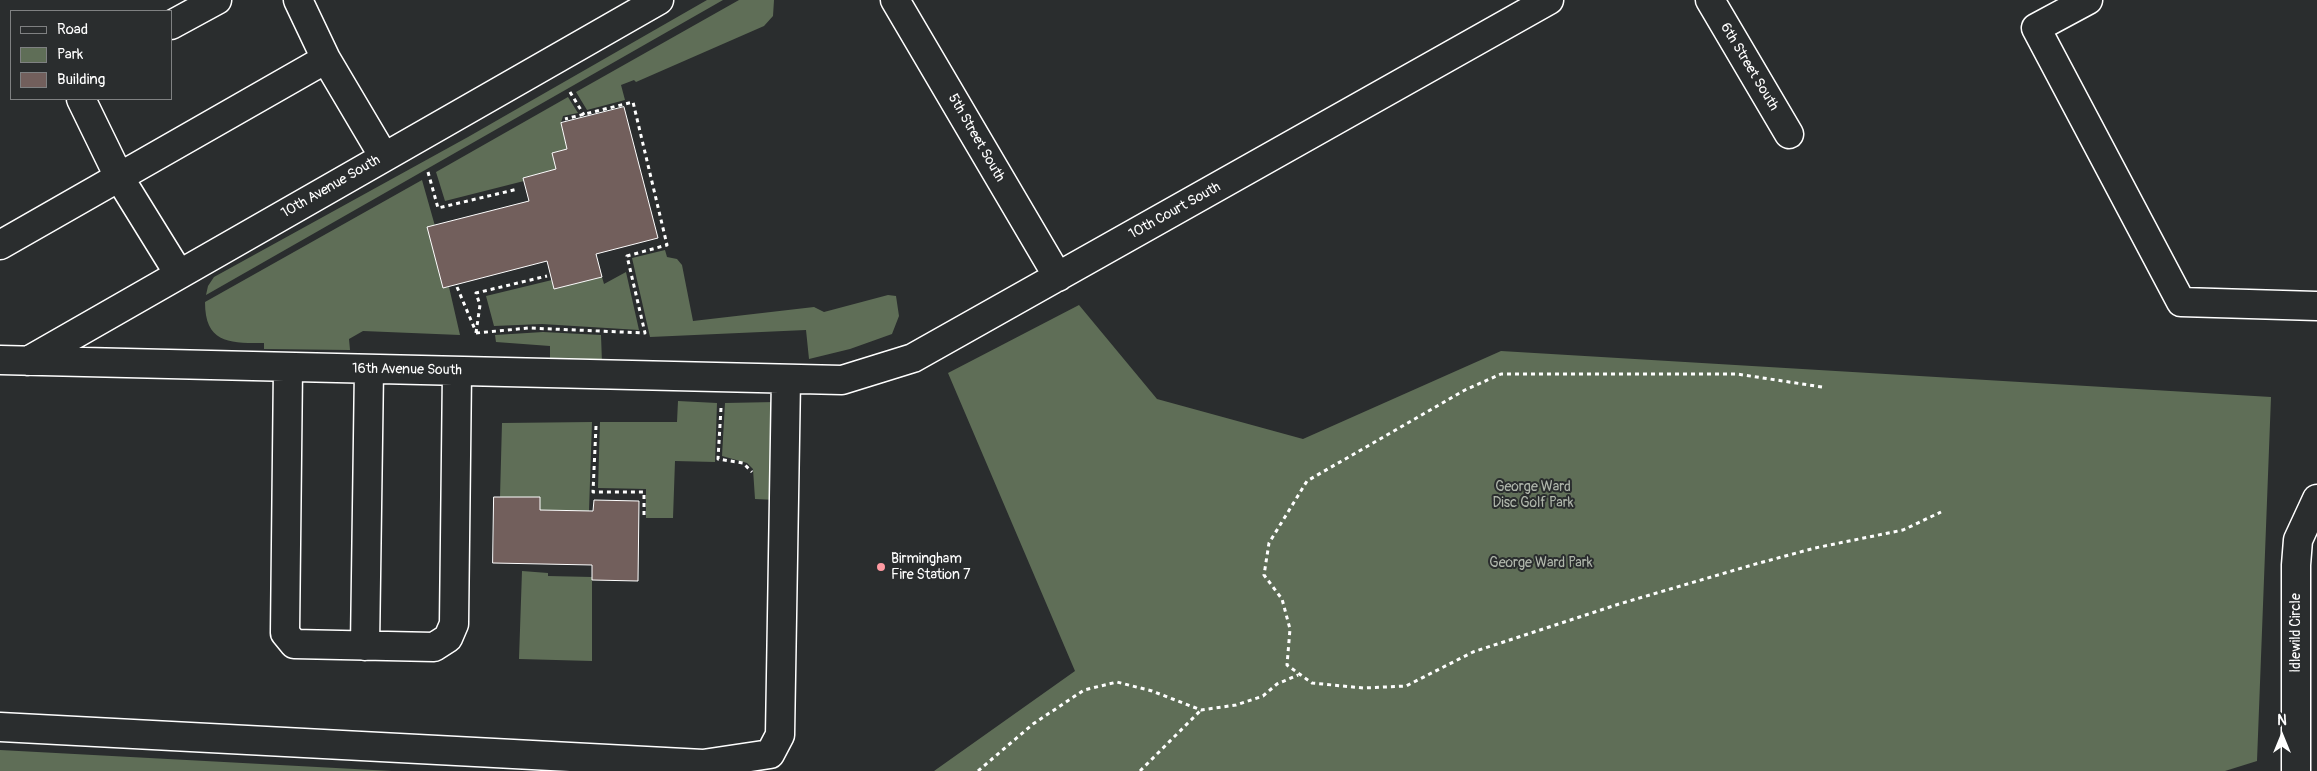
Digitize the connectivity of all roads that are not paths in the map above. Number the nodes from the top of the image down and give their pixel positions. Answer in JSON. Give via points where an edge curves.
{"nodes":[{"id":1,"x":218,"y":0,"type":"edge"},
{"id":2,"x":298,"y":0,"type":"edge"},
{"id":3,"x":659,"y":0,"type":"edge"},
{"id":4,"x":895,"y":0,"type":"edge"},
{"id":5,"x":1549,"y":0,"type":"edge"},
{"id":6,"x":1710,"y":0,"type":"edge"},
{"id":7,"x":2088,"y":0,"type":"edge"},
{"id":8,"x":172,"y":24,"type":"edge"},
{"id":9,"x":326,"y":59,"type":"junction"},
{"id":10,"x":81,"y":100,"type":"edge"},
{"id":11,"x":1789,"y":134,"type":"dead end"},
{"id":12,"x":384,"y":157,"type":"junction"},
{"id":13,"x":119,"y":177,"type":"junction"},
{"id":14,"x":0,"y":244,"type":"edge"},
{"id":15,"x":179,"y":274,"type":"junction"},
{"id":16,"x":1058,"y":277,"type":"junction"},
{"id":17,"x":2317,"y":306,"type":"edge"},
{"id":18,"x":0,"y":360,"type":"edge"},
{"id":19,"x":28,"y":361,"type":"junction"},
{"id":20,"x":288,"y":367,"type":"junction"},
{"id":21,"x":369,"y":369,"type":"junction"},
{"id":22,"x":457,"y":371,"type":"junction"},
{"id":23,"x":786,"y":379,"type":"junction"},
{"id":24,"x":2317,"y":499,"type":"edge"},
{"id":25,"x":365,"y":646,"type":"junction"},
{"id":26,"x":0,"y":727,"type":"edge"},
{"id":27,"x":2296,"y":771,"type":"edge"}],
"edges":[{"from":1,"to":8,"type":"street"},
{"from":2,"to":9,"type":"street"},
{"from":3,"to":12,"type":"street","name":"10th Avenue South"},
{"from":4,"to":16,"type":"street","name":"5th Street South"},
{"from":5,"to":16,"type":"street","name":"10th Court South"},
{"from":6,"to":11,"type":"street","name":"6th Street South"},
{"from":7,"to":17,"type":"street","via":[[2036,28],[2181,302]]},
{"from":9,"to":12,"type":"street"},
{"from":9,"to":13,"type":"street"},
{"from":10,"to":13,"type":"street"},
{"from":12,"to":15,"type":"street","name":"10th Avenue South"},
{"from":13,"to":14,"type":"street"},
{"from":13,"to":15,"type":"street"},
{"from":15,"to":19,"type":"street","name":"10th Avenue South"},
{"from":16,"to":23,"type":"street","name":"10th Court South","via":[[913,358],[842,380]]},
{"from":18,"to":19,"type":"street"},
{"from":19,"to":20,"type":"street","name":"16th Avenue South"},
{"from":20,"to":21,"type":"street","name":"16th Avenue South"},
{"from":20,"to":25,"type":"street","via":[[285,633],[294,644]]},
{"from":21,"to":22,"type":"street","name":"16th Avenue South"},
{"from":21,"to":25,"type":"street"},
{"from":22,"to":23,"type":"street","name":"16th Avenue South"},
{"from":22,"to":25,"type":"street","via":[[454,624],[448,638],[434,647]]},
{"from":23,"to":26,"type":"street","via":[[780,735],[770,754],[703,764]]},
{"from":24,"to":27,"type":"street","name":"Idlewild Circle","via":[[2298,540]]}]}
